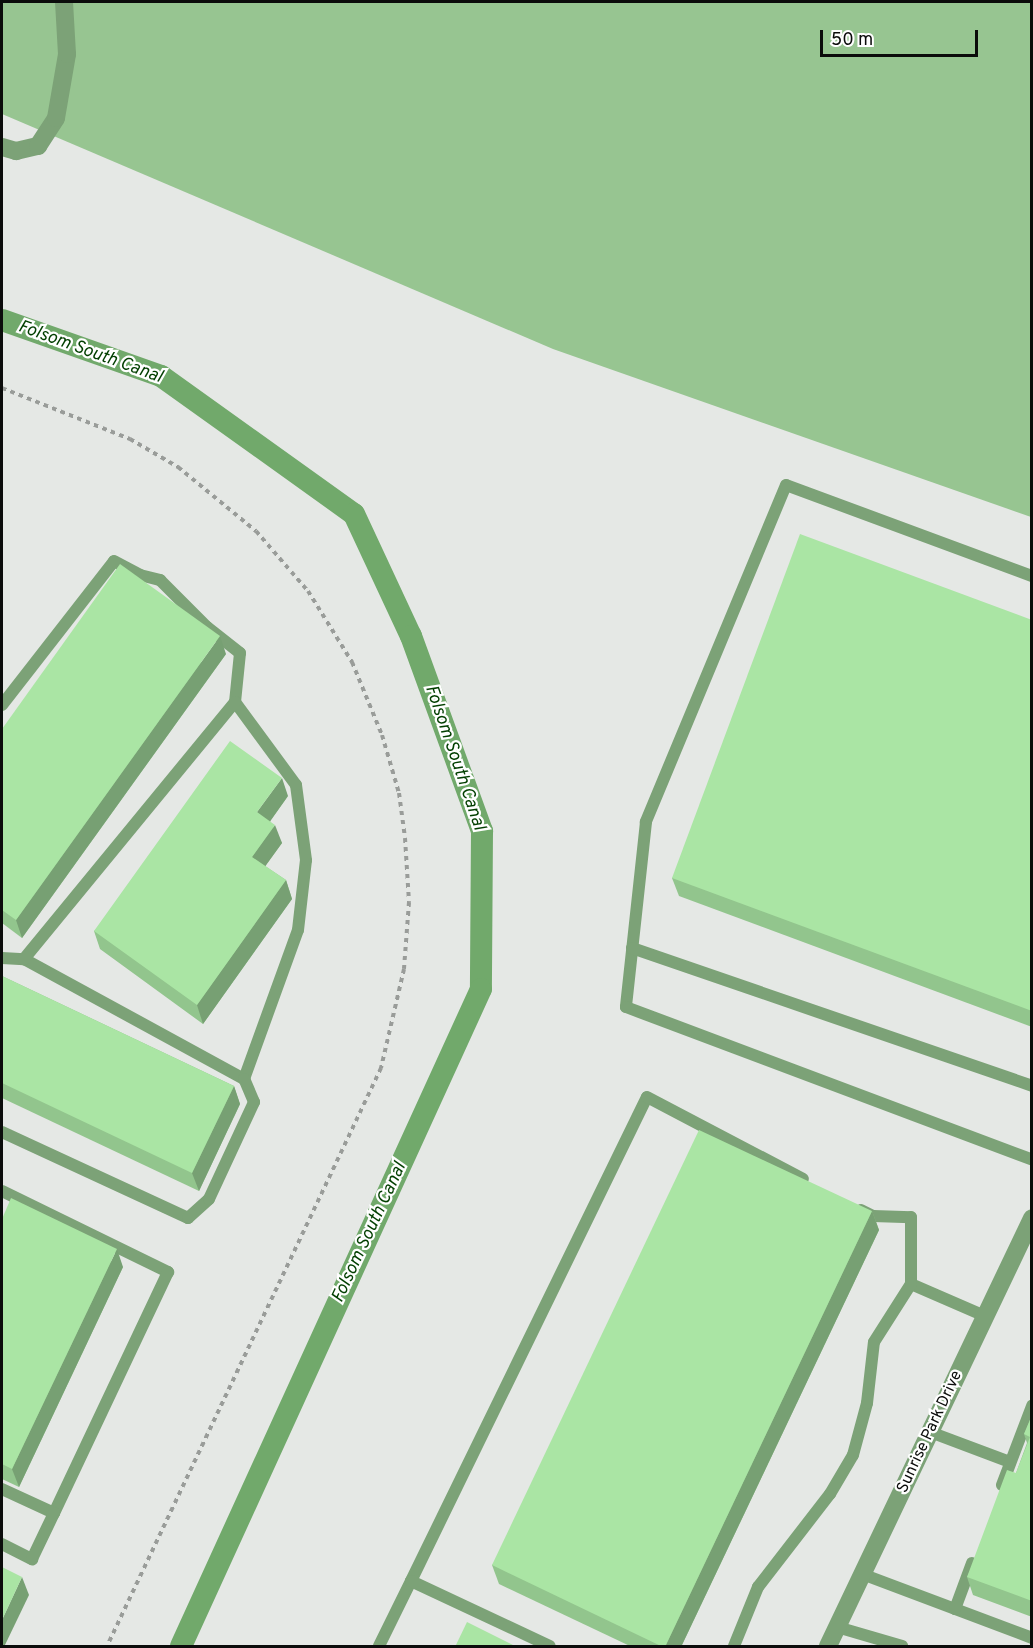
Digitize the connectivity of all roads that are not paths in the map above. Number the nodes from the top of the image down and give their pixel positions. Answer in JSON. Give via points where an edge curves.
{"nodes":[{"id":1,"x":64,"y":2,"type":"edge"},
{"id":2,"x":2,"y":147,"type":"edge"},
{"id":3,"x":1032,"y":576,"type":"edge"},
{"id":4,"x":234,"y":702,"type":"junction"},
{"id":5,"x":2,"y":705,"type":"edge"},
{"id":6,"x":632,"y":948,"type":"junction"},
{"id":7,"x":2,"y":958,"type":"edge"},
{"id":8,"x":24,"y":959,"type":"junction"},
{"id":9,"x":244,"y":1079,"type":"junction"},
{"id":10,"x":1032,"y":1086,"type":"edge"},
{"id":11,"x":2,"y":1132,"type":"edge"},
{"id":12,"x":1032,"y":1160,"type":"edge"},
{"id":13,"x":811,"y":1184,"type":"edge"},
{"id":14,"x":2,"y":1191,"type":"edge"},
{"id":15,"x":852,"y":1205,"type":"edge"},
{"id":16,"x":1032,"y":1218,"type":"edge"},
{"id":17,"x":911,"y":1284,"type":"junction"},
{"id":18,"x":985,"y":1316,"type":"junction"},
{"id":19,"x":1032,"y":1406,"type":"edge"},
{"id":20,"x":930,"y":1432,"type":"junction"},
{"id":21,"x":1010,"y":1462,"type":"junction"},
{"id":22,"x":2,"y":1489,"type":"edge"},
{"id":23,"x":998,"y":1494,"type":"edge"},
{"id":24,"x":54,"y":1513,"type":"junction"},
{"id":25,"x":2,"y":1544,"type":"edge"},
{"id":26,"x":979,"y":1546,"type":"edge"},
{"id":27,"x":862,"y":1574,"type":"junction"},
{"id":28,"x":411,"y":1581,"type":"junction"},
{"id":29,"x":955,"y":1609,"type":"junction"},
{"id":30,"x":837,"y":1627,"type":"junction"},
{"id":31,"x":1032,"y":1638,"type":"edge"},
{"id":32,"x":379,"y":1647,"type":"edge"},
{"id":33,"x":550,"y":1647,"type":"edge"},
{"id":34,"x":734,"y":1647,"type":"edge"},
{"id":35,"x":828,"y":1647,"type":"edge"},
{"id":36,"x":902,"y":1647,"type":"edge"}],
"edges":[{"from":1,"to":2,"type":"street","via":[[67,54],[56,118],[38,146],[16,151]]},
{"from":3,"to":6,"type":"lane","via":[[786,485],[646,822]]},
{"from":4,"to":5,"type":"lane","via":[[240,653],[207,627],[160,580],[140,575],[114,561]]},
{"from":4,"to":8,"type":"lane"},
{"from":4,"to":9,"type":"lane","via":[[296,785],[306,860],[298,930]]},
{"from":6,"to":10,"type":"lane"},
{"from":6,"to":12,"type":"lane","via":[[626,1007]]},
{"from":7,"to":8,"type":"lane"},
{"from":8,"to":9,"type":"lane"},
{"from":9,"to":11,"type":"lane","via":[[254,1102],[209,1199],[188,1218]]},
{"from":13,"to":28,"type":"lane","via":[[647,1097]]},
{"from":14,"to":24,"type":"lane","via":[[168,1272]]},
{"from":15,"to":17,"type":"lane","via":[[873,1216],[911,1217]]},
{"from":16,"to":18,"type":"street","name":"Sunrise Park Drive"},
{"from":17,"to":18,"type":"lane"},
{"from":17,"to":34,"type":"lane","via":[[874,1342],[867,1402],[853,1455],[830,1494],[758,1587]]},
{"from":18,"to":20,"type":"street","name":"Sunrise Park Drive"},
{"from":19,"to":21,"type":"lane"},
{"from":20,"to":21,"type":"lane"},
{"from":20,"to":27,"type":"street","name":"Sunrise Park Drive"},
{"from":21,"to":23,"type":"lane"},
{"from":22,"to":24,"type":"lane"},
{"from":24,"to":25,"type":"lane","via":[[32,1559]]},
{"from":26,"to":29,"type":"lane"},
{"from":27,"to":29,"type":"lane"},
{"from":27,"to":30,"type":"street","name":"Sunrise Park Drive"},
{"from":28,"to":32,"type":"lane"},
{"from":28,"to":33,"type":"lane"},
{"from":29,"to":31,"type":"lane"},
{"from":30,"to":35,"type":"street","name":"Sunrise Park Drive"},
{"from":30,"to":36,"type":"lane"}]}
